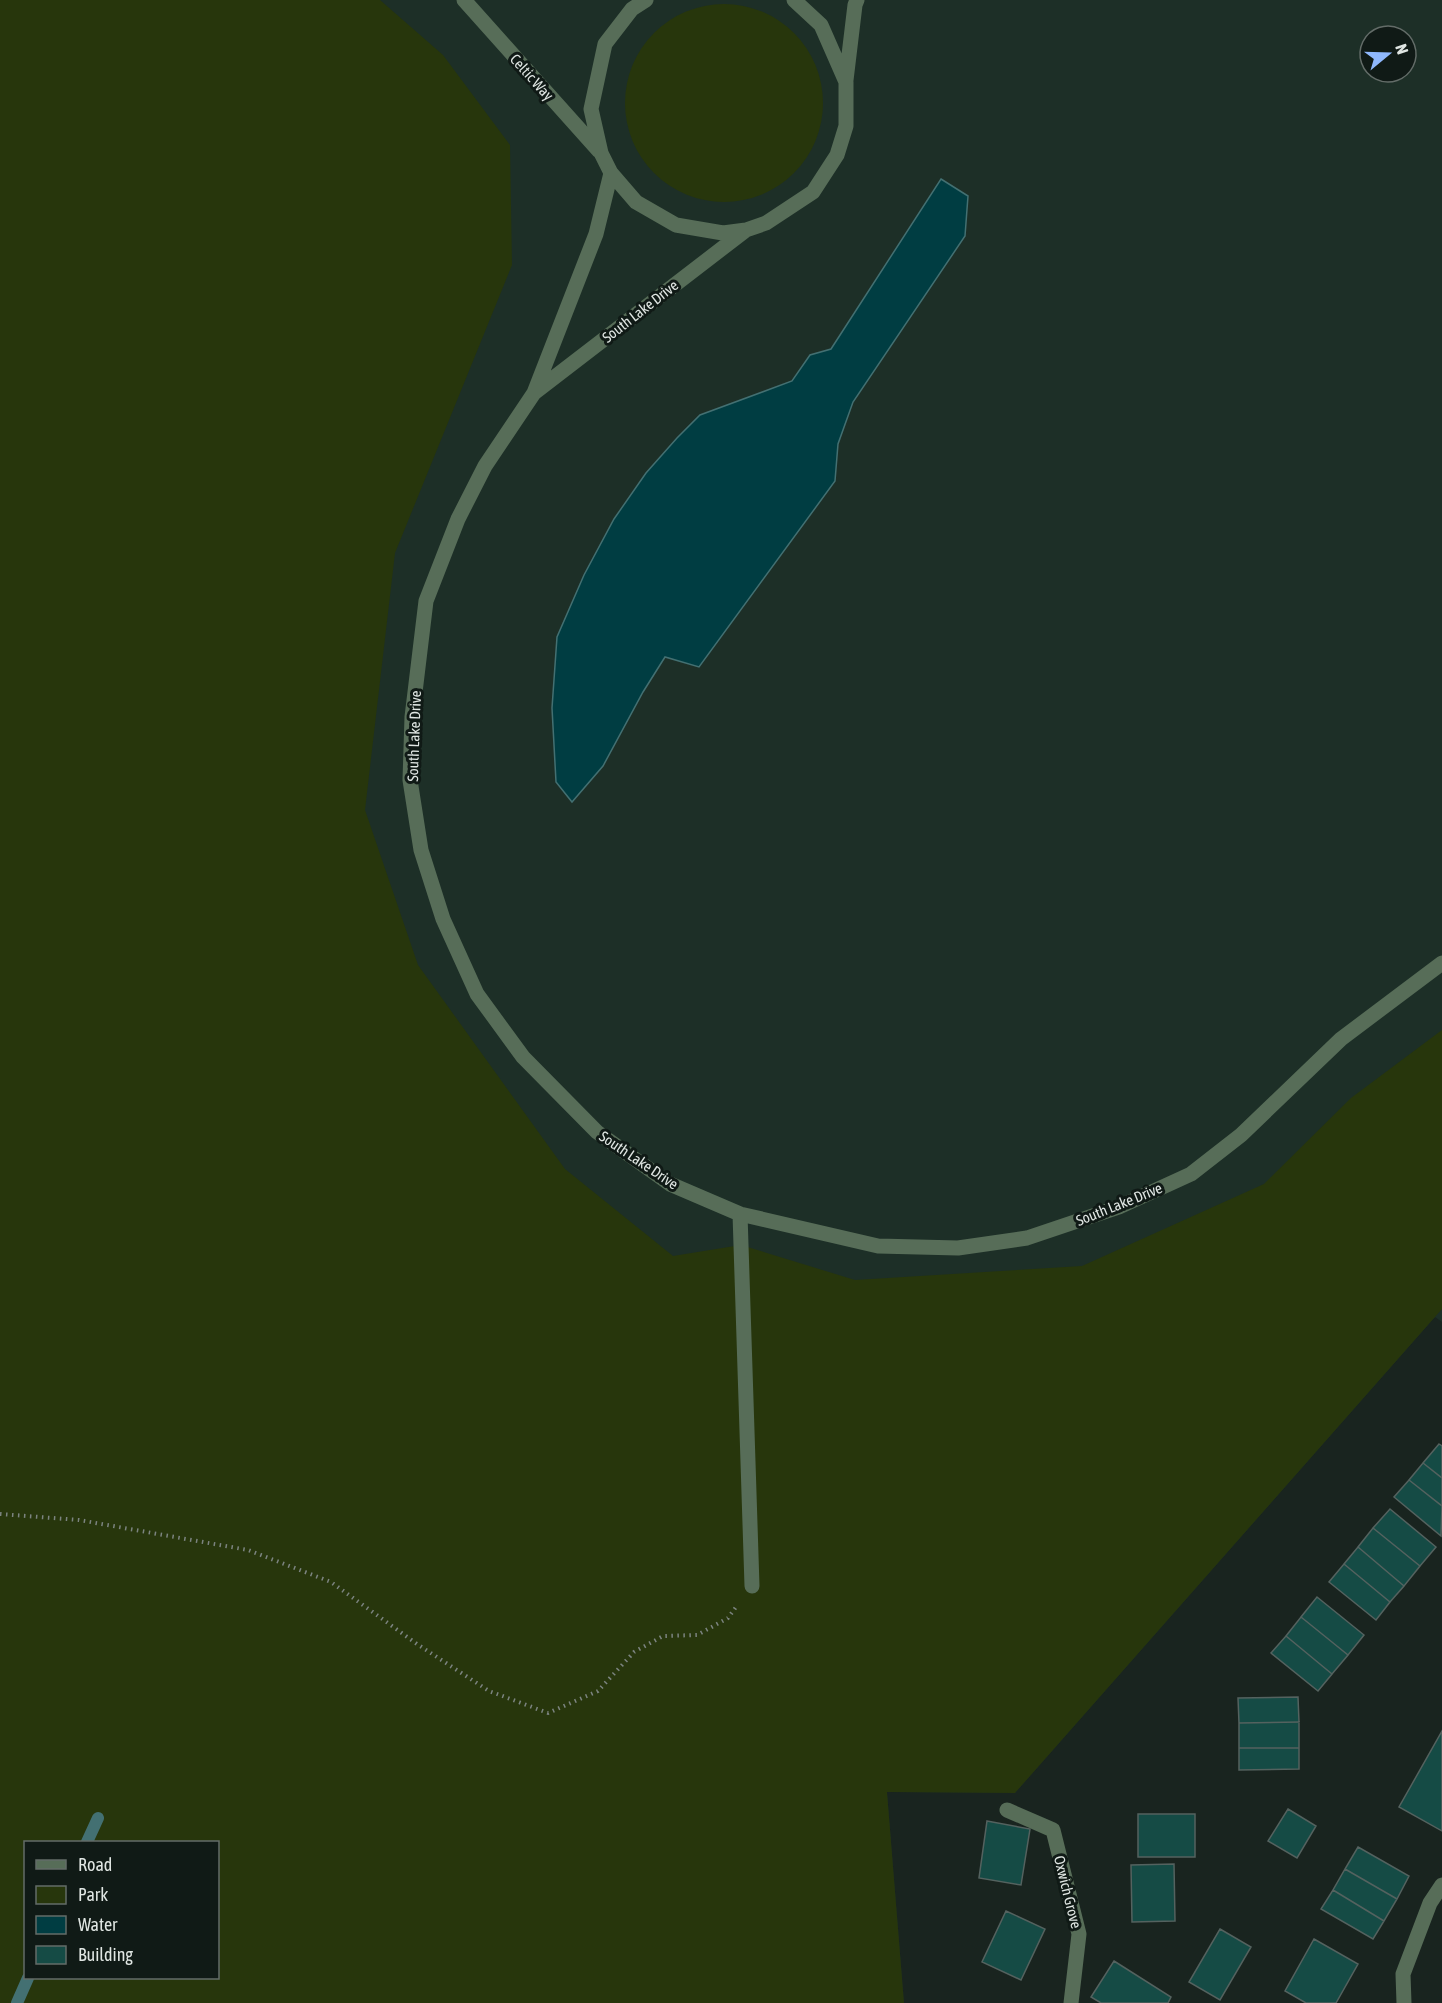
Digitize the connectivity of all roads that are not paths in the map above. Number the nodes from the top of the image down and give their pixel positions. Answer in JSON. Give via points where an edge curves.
{"nodes":[{"id":1,"x":464,"y":0,"type":"edge"},
{"id":2,"x":646,"y":0,"type":"edge"},
{"id":3,"x":794,"y":0,"type":"edge"},
{"id":4,"x":857,"y":0,"type":"edge"},
{"id":5,"x":846,"y":82,"type":"junction"},
{"id":6,"x":601,"y":153,"type":"junction"},
{"id":7,"x":611,"y":173,"type":"junction"},
{"id":8,"x":746,"y":230,"type":"junction"},
{"id":9,"x":534,"y":393,"type":"junction"},
{"id":10,"x":1442,"y":963,"type":"edge"},
{"id":11,"x":740,"y":1214,"type":"junction"},
{"id":12,"x":752,"y":1586,"type":"road end"},
{"id":13,"x":1007,"y":1810,"type":"dead end"},
{"id":14,"x":1442,"y":1885,"type":"edge"},
{"id":15,"x":1071,"y":2003,"type":"edge"},
{"id":16,"x":1404,"y":2003,"type":"edge"}],
"edges":[{"from":1,"to":6,"type":"street","name":"Celtic Way"},
{"from":2,"to":6,"type":"street","name":"South Lake Drive","via":[[632,9],[605,44],[591,109]]},
{"from":3,"to":5,"type":"street","name":"South Lake Drive","via":[[821,25]]},
{"from":4,"to":5,"type":"street"},
{"from":5,"to":8,"type":"street","name":"South Lake Drive","via":[[846,126],[837,155],[813,192],[766,223]]},
{"from":6,"to":7,"type":"street","name":"South Lake Drive"},
{"from":7,"to":8,"type":"street","name":"South Lake Drive","via":[[636,202],[676,225],[723,232]]},
{"from":7,"to":9,"type":"street","name":"South Lake Drive","via":[[596,234]]},
{"from":8,"to":9,"type":"street","name":"South Lake Drive"},
{"from":9,"to":11,"type":"street","name":"South Lake Drive","via":[[485,466],[426,601],[412,717],[410,780],[421,850],[443,919],[477,994],[523,1058],[597,1132],[670,1184]]},
{"from":10,"to":11,"type":"street","name":"South Lake Drive","via":[[1341,1039],[1241,1135],[1191,1174],[1119,1207],[1027,1238],[958,1248],[878,1246]]},
{"from":11,"to":12,"type":"street"},
{"from":13,"to":15,"type":"street","name":"Oxwich Grove","via":[[1053,1830],[1079,1934]]},
{"from":14,"to":16,"type":"street","via":[[1430,1903],[1403,1974]]}]}
